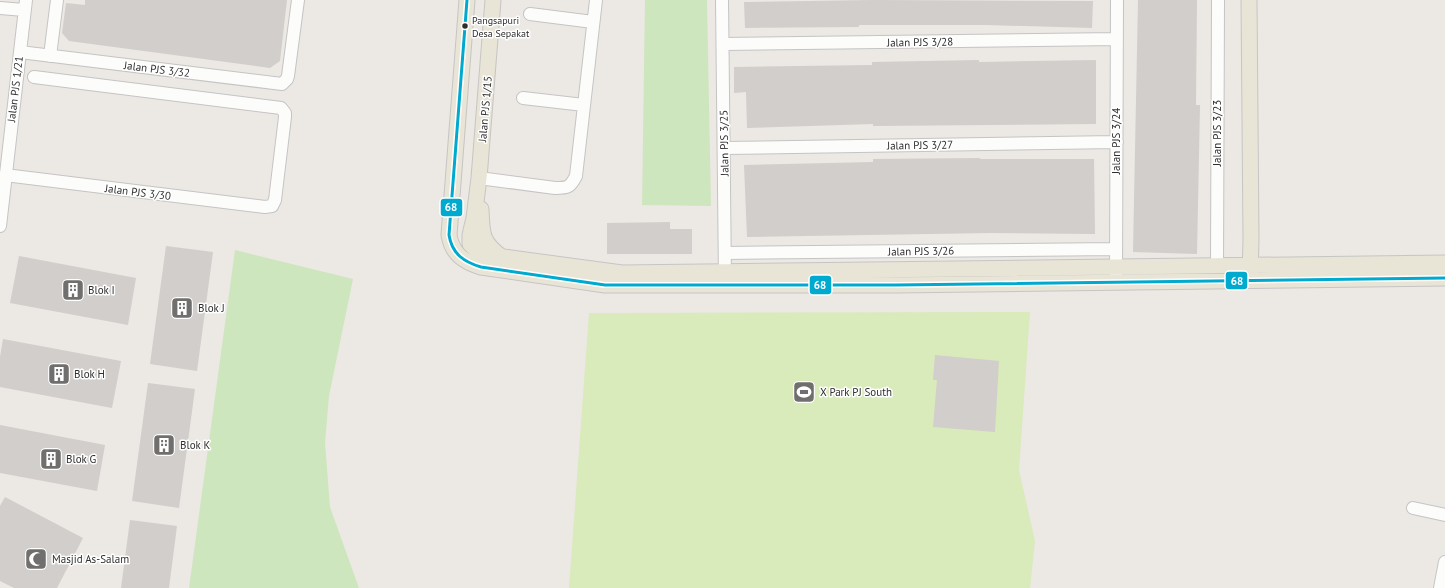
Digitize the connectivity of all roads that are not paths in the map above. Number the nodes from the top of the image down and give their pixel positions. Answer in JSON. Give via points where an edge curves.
{"nodes":[{"id":1,"x":57,"y":0,"type":"edge"},
{"id":2,"x":298,"y":0,"type":"edge"},
{"id":3,"x":467,"y":0,"type":"edge"},
{"id":4,"x":493,"y":0,"type":"edge"},
{"id":5,"x":596,"y":0,"type":"edge"},
{"id":6,"x":722,"y":0,"type":"edge"},
{"id":7,"x":1117,"y":0,"type":"edge"},
{"id":8,"x":1218,"y":0,"type":"edge"},
{"id":9,"x":1250,"y":0,"type":"edge"},
{"id":10,"x":25,"y":5,"type":"edge"},
{"id":11,"x":0,"y":8,"type":"edge"},
{"id":12,"x":530,"y":14,"type":"dead end"},
{"id":13,"x":593,"y":22,"type":"junction"},
{"id":14,"x":1117,"y":39,"type":"junction"},
{"id":15,"x":723,"y":44,"type":"junction"},
{"id":16,"x":20,"y":52,"type":"junction"},
{"id":17,"x":50,"y":56,"type":"junction"},
{"id":18,"x":34,"y":77,"type":"dead end"},
{"id":19,"x":523,"y":98,"type":"dead end"},
{"id":20,"x":584,"y":106,"type":"junction"},
{"id":21,"x":1116,"y":142,"type":"junction"},
{"id":22,"x":724,"y":148,"type":"junction"},
{"id":23,"x":5,"y":175,"type":"junction"},
{"id":24,"x":479,"y":178,"type":"junction"},
{"id":25,"x":1,"y":204,"type":"edge"},
{"id":26,"x":0,"y":226,"type":"edge"},
{"id":27,"x":470,"y":244,"type":"junction"},
{"id":28,"x":1116,"y":249,"type":"junction"},
{"id":29,"x":456,"y":252,"type":"junction"},
{"id":30,"x":726,"y":253,"type":"junction"},
{"id":31,"x":502,"y":257,"type":"junction"},
{"id":32,"x":1445,"y":263,"type":"edge"},
{"id":33,"x":1250,"y":265,"type":"junction"},
{"id":34,"x":1217,"y":266,"type":"junction"},
{"id":35,"x":1116,"y":268,"type":"junction"},
{"id":36,"x":726,"y":278,"type":"junction"},
{"id":37,"x":1445,"y":278,"type":"edge"},
{"id":38,"x":1250,"y":280,"type":"junction"},
{"id":39,"x":1116,"y":283,"type":"junction"},
{"id":40,"x":1413,"y":508,"type":"dead end"},
{"id":41,"x":1445,"y":515,"type":"edge"},
{"id":42,"x":1445,"y":562,"type":"edge"},
{"id":43,"x":1440,"y":588,"type":"edge"}],
"edges":[{"from":1,"to":17,"type":"street"},
{"from":2,"to":17,"type":"street","name":"Jalan PJS 3/32","via":[[287,79],[278,84]]},
{"from":3,"to":29,"type":"main road","via":[[449,235],[450,244]]},
{"from":4,"to":24,"type":"main road","name":"Jalan PJS 1/15"},
{"from":5,"to":13,"type":"street"},
{"from":6,"to":15,"type":"street","name":"Jalan PJS 3/25"},
{"from":7,"to":14,"type":"street","name":"Jalan PJS 3/24"},
{"from":8,"to":34,"type":"street","name":"Jalan PJS 3/23"},
{"from":9,"to":33,"type":"main road"},
{"from":10,"to":11,"type":"street"},
{"from":10,"to":16,"type":"street","name":"Jalan PJS 1/21"},
{"from":12,"to":13,"type":"street"},
{"from":13,"to":20,"type":"street"},
{"from":14,"to":15,"type":"street","name":"Jalan PJS 3/28"},
{"from":14,"to":21,"type":"street","name":"Jalan PJS 3/24"},
{"from":15,"to":22,"type":"street","name":"Jalan PJS 3/25"},
{"from":16,"to":17,"type":"street","name":"Jalan PJS 3/32"},
{"from":16,"to":23,"type":"street","name":"Jalan PJS 1/21"},
{"from":18,"to":23,"type":"street","name":"Jalan PJS 3/30","via":[[281,108],[285,117],[275,200],[272,206],[265,208]]},
{"from":19,"to":20,"type":"street"},
{"from":20,"to":24,"type":"street","via":[[576,176],[566,188]]},
{"from":21,"to":22,"type":"street","name":"Jalan PJS 3/27"},
{"from":21,"to":28,"type":"street","name":"Jalan PJS 3/24"},
{"from":22,"to":30,"type":"street","name":"Jalan PJS 3/25"},
{"from":23,"to":25,"type":"street","name":"Jalan PJS 1/21"},
{"from":24,"to":27,"type":"main road","name":"Jalan PJS 1/15"},
{"from":24,"to":31,"type":"main road","via":[[481,226],[490,249]]},
{"from":25,"to":26,"type":"street","name":"Jalan PJS 1/21"},
{"from":27,"to":29,"type":"main road"},
{"from":27,"to":31,"type":"main road","via":[[481,252]]},
{"from":28,"to":30,"type":"street","name":"Jalan PJS 3/26"},
{"from":28,"to":35,"type":"street","name":"Jalan PJS 3/24"},
{"from":29,"to":36,"type":"main road","via":[[468,263],[481,267],[605,285]]},
{"from":30,"to":36,"type":"street","name":"Jalan PJS 3/25"},
{"from":31,"to":36,"type":"main road","via":[[622,273]]},
{"from":32,"to":33,"type":"main road"},
{"from":32,"to":37,"type":"street"},
{"from":33,"to":34,"type":"main road"},
{"from":33,"to":38,"type":"main road"},
{"from":34,"to":35,"type":"main road"},
{"from":35,"to":36,"type":"main road"},
{"from":35,"to":39,"type":"street","name":"Jalan PJS 3/24"},
{"from":36,"to":39,"type":"main road","via":[[896,285]]},
{"from":37,"to":38,"type":"main road"},
{"from":38,"to":39,"type":"main road"},
{"from":40,"to":41,"type":"street"},
{"from":42,"to":43,"type":"street"}]}
